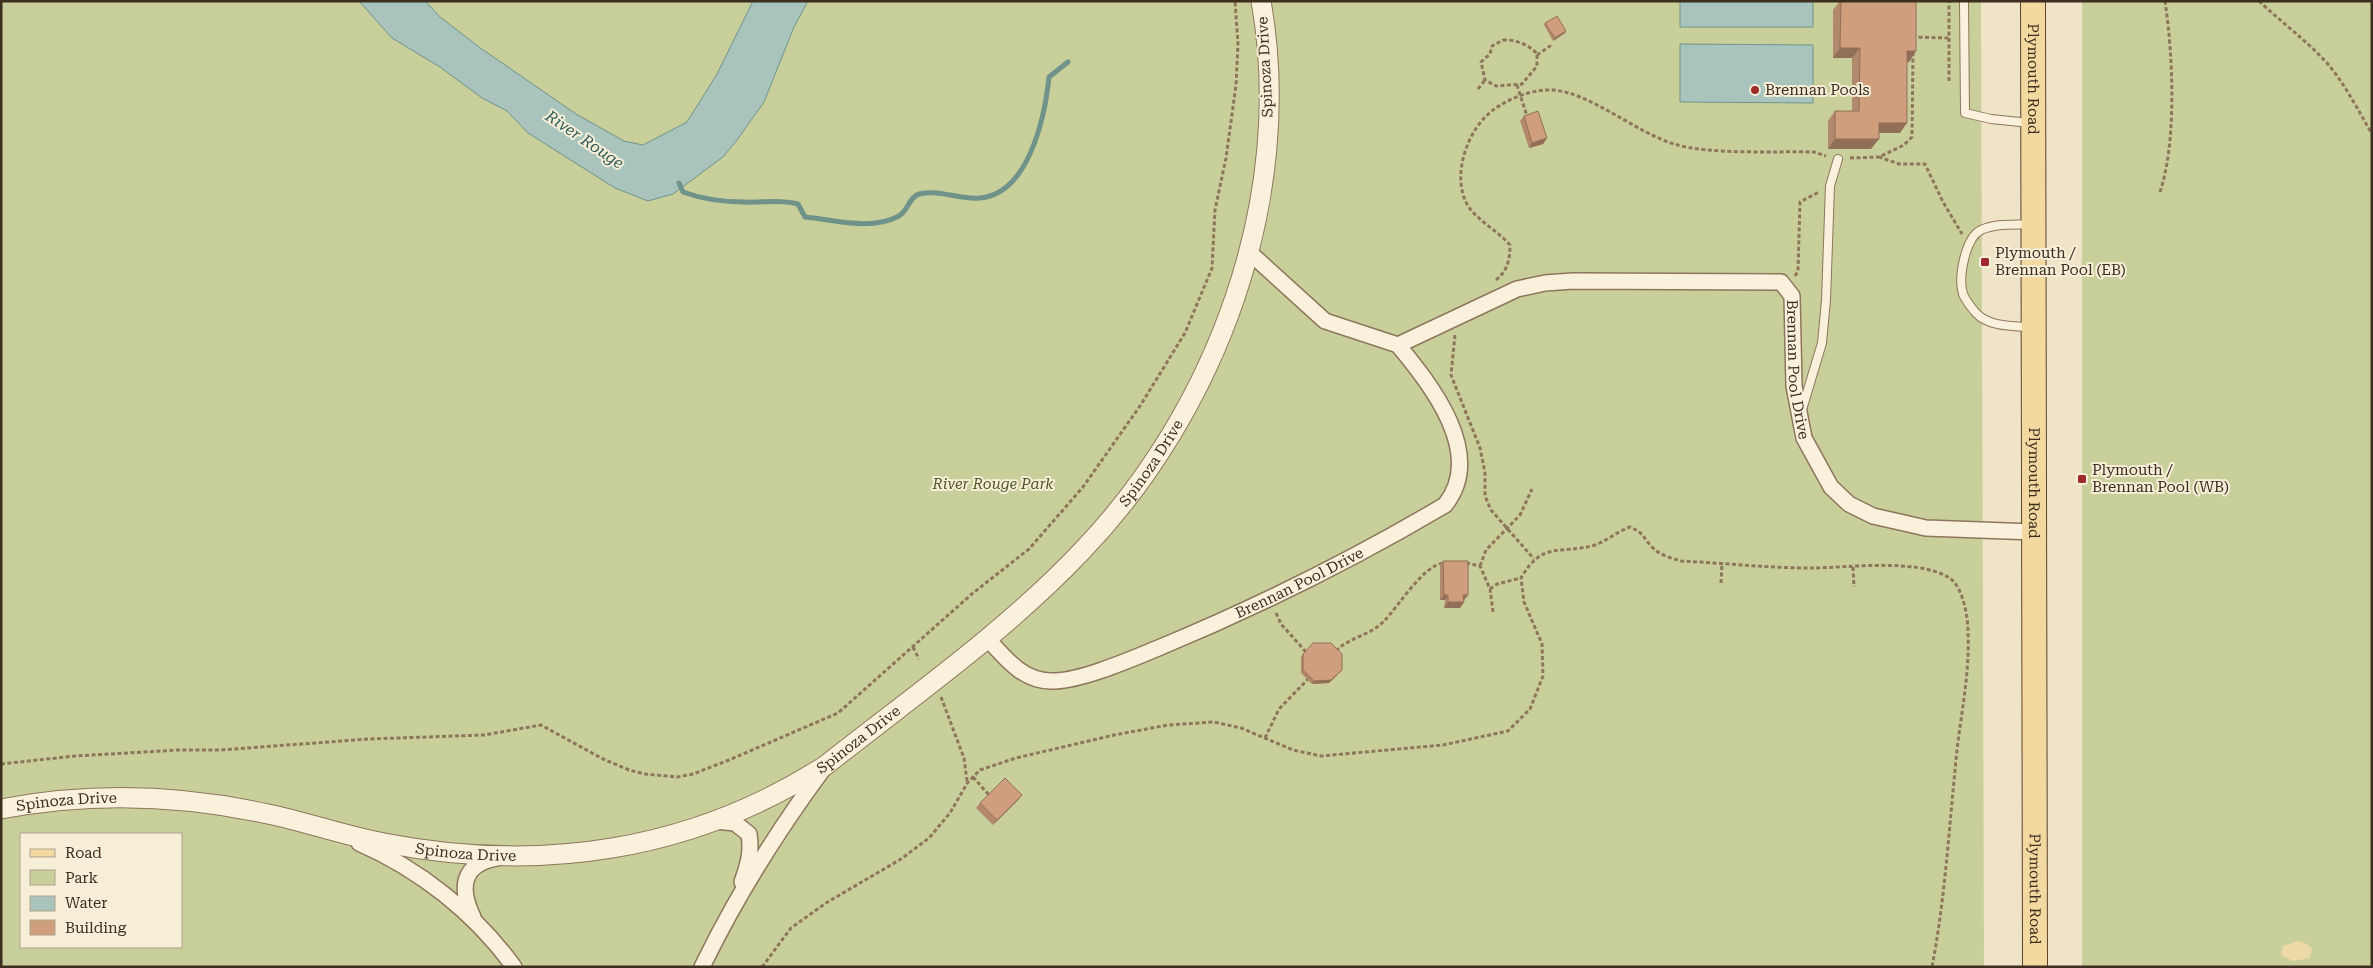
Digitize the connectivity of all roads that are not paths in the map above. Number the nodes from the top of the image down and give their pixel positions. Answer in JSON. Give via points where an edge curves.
{"nodes":[{"id":1,"x":1261,"y":1,"type":"edge"},
{"id":2,"x":1964,"y":1,"type":"edge"},
{"id":3,"x":2032,"y":1,"type":"edge"},
{"id":4,"x":2033,"y":124,"type":"junction"},
{"id":5,"x":1838,"y":159,"type":"road end"},
{"id":6,"x":2033,"y":224,"type":"junction"},
{"id":7,"x":1249,"y":252,"type":"junction"},
{"id":8,"x":2033,"y":327,"type":"junction"},
{"id":9,"x":1398,"y":345,"type":"junction"},
{"id":10,"x":1800,"y":417,"type":"junction"},
{"id":11,"x":2034,"y":532,"type":"junction"},
{"id":12,"x":987,"y":638,"type":"junction"},
{"id":13,"x":826,"y":765,"type":"junction"},
{"id":14,"x":1,"y":809,"type":"edge"},
{"id":15,"x":716,"y":821,"type":"junction"},
{"id":16,"x":339,"y":834,"type":"junction"},
{"id":17,"x":506,"y":857,"type":"junction"},
{"id":18,"x":726,"y":917,"type":"junction"},
{"id":19,"x":479,"y":926,"type":"junction"},
{"id":20,"x":514,"y":967,"type":"edge"},
{"id":21,"x":702,"y":967,"type":"edge"},
{"id":22,"x":2035,"y":967,"type":"edge"}],
"edges":[{"from":1,"to":7,"type":"street","name":"Spinoza Drive","via":[[1268,64],[1268,122],[1262,190]]},
{"from":2,"to":4,"type":"lane","via":[[1965,113]]},
{"from":3,"to":4,"type":"main road","name":"Plymouth Road"},
{"from":4,"to":6,"type":"main road","name":"Plymouth Road"},
{"from":5,"to":10,"type":"lane","via":[[1830,186],[1822,342]]},
{"from":6,"to":8,"type":"main road","name":"Plymouth Road"},
{"from":6,"to":8,"type":"lane","via":[[1980,230],[1968,245],[1962,265],[1963,294],[1977,314],[1997,325]]},
{"from":7,"to":9,"type":"street","via":[[1325,321]]},
{"from":7,"to":12,"type":"street","name":"Spinoza Drive","via":[[1232,310],[1210,363],[1165,444],[1111,519],[1081,552]]},
{"from":8,"to":11,"type":"main road","name":"Plymouth Road"},
{"from":9,"to":10,"type":"street","name":"Brennan Pool Drive","via":[[1517,289],[1545,283],[1781,282],[1792,296],[1794,386]]},
{"from":9,"to":12,"type":"street","name":"Brennan Pool Drive","via":[[1431,385],[1457,438],[1460,476],[1454,494],[1444,505],[1323,573],[1197,632],[1102,670],[1055,681],[1022,674]]},
{"from":10,"to":11,"type":"street","name":"Brennan Pool Drive","via":[[1804,438],[1831,487],[1849,504],[1873,516],[1926,528]]},
{"from":11,"to":22,"type":"main road","name":"Plymouth Road"},
{"from":12,"to":13,"type":"street","name":"Spinoza Drive"},
{"from":13,"to":15,"type":"street","name":"Spinoza Drive","via":[[776,794]]},
{"from":13,"to":18,"type":"street","via":[[792,811]]},
{"from":14,"to":16,"type":"street","name":"Spinoza Drive","via":[[94,798],[165,799],[236,807]]},
{"from":15,"to":17,"type":"street","name":"Spinoza Drive","via":[[647,843],[561,856]]},
{"from":15,"to":18,"type":"street","via":[[735,823],[744,828],[751,845],[750,859]]},
{"from":16,"to":17,"type":"street","name":"Spinoza Drive","via":[[425,850]]},
{"from":16,"to":19,"type":"street","via":[[420,876]]},
{"from":17,"to":19,"type":"street","via":[[482,861],[469,874],[465,898]]},
{"from":18,"to":21,"type":"street"},
{"from":19,"to":20,"type":"street"}]}
